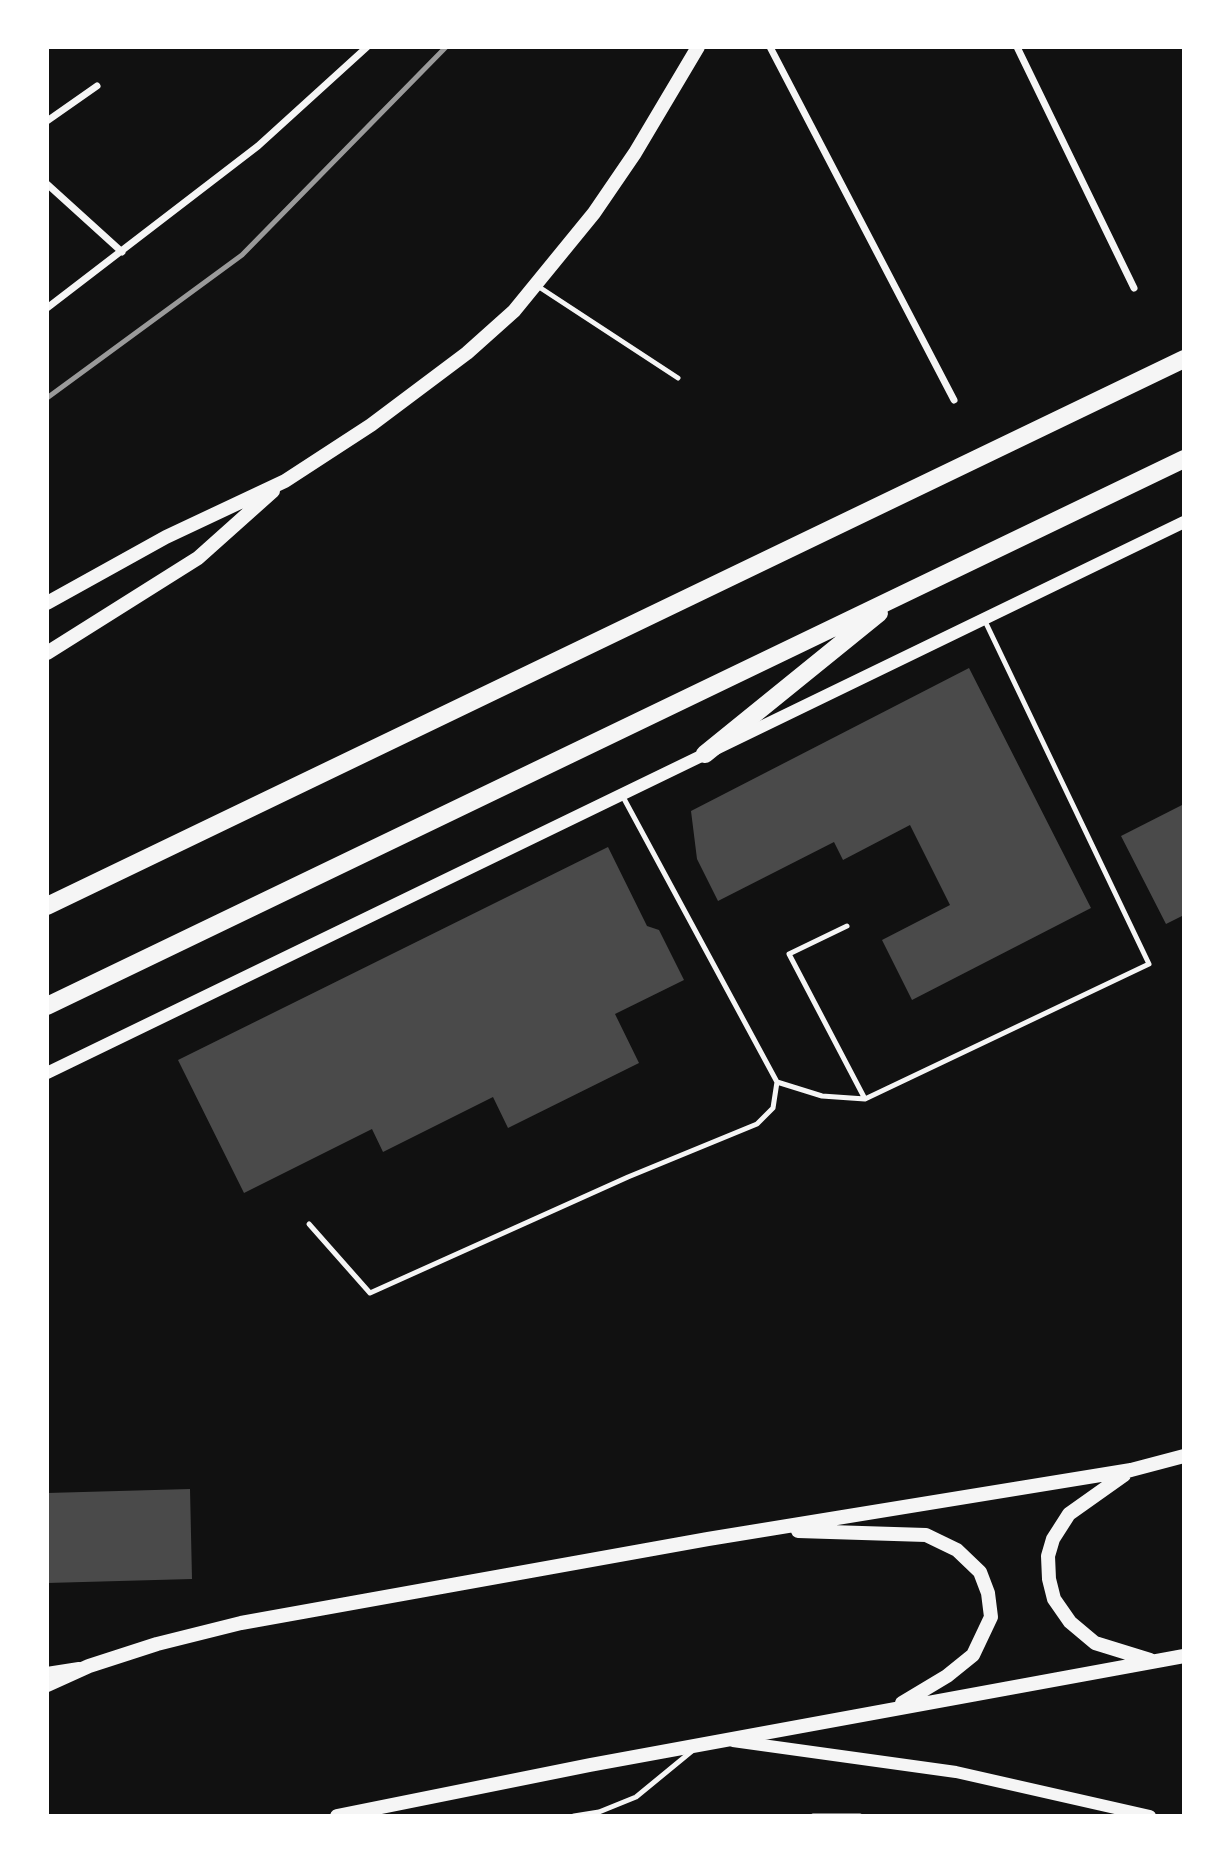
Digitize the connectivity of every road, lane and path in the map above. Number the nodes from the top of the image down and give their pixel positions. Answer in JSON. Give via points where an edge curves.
{"nodes":[{"id":1,"x":367,"y":47,"type":"edge"},
{"id":2,"x":698,"y":47,"type":"edge"},
{"id":3,"x":770,"y":47,"type":"edge"},
{"id":4,"x":1017,"y":47,"type":"edge"},
{"id":5,"x":97,"y":86,"type":"dead end"},
{"id":6,"x":47,"y":121,"type":"edge"},
{"id":7,"x":47,"y":184,"type":"edge"},
{"id":8,"x":122,"y":252,"type":"junction"},
{"id":9,"x":536,"y":285,"type":"junction"},
{"id":10,"x":1134,"y":288,"type":"dead end"},
{"id":11,"x":47,"y":308,"type":"edge"},
{"id":12,"x":1184,"y":359,"type":"edge"},
{"id":13,"x":678,"y":378,"type":"dead end"},
{"id":14,"x":954,"y":400,"type":"dead end"},
{"id":15,"x":1184,"y":459,"type":"edge"},
{"id":16,"x":285,"y":481,"type":"junction"},
{"id":17,"x":1184,"y":522,"type":"edge"},
{"id":18,"x":901,"y":595,"type":"junction"},
{"id":19,"x":47,"y":603,"type":"edge"},
{"id":20,"x":984,"y":619,"type":"junction"},
{"id":21,"x":47,"y":653,"type":"edge"},
{"id":22,"x":705,"y":754,"type":"junction"},
{"id":23,"x":622,"y":795,"type":"junction"},
{"id":24,"x":47,"y":906,"type":"edge"},
{"id":25,"x":847,"y":926,"type":"dead end"},
{"id":26,"x":47,"y":1006,"type":"edge"},
{"id":27,"x":47,"y":1073,"type":"edge"},
{"id":28,"x":777,"y":1082,"type":"junction"},
{"id":29,"x":865,"y":1099,"type":"junction"},
{"id":30,"x":309,"y":1224,"type":"dead end"},
{"id":31,"x":1184,"y":1456,"type":"edge"},
{"id":32,"x":1131,"y":1471,"type":"junction"},
{"id":33,"x":766,"y":1530,"type":"junction"},
{"id":34,"x":1184,"y":1656,"type":"edge"},
{"id":35,"x":1151,"y":1661,"type":"junction"},
{"id":36,"x":89,"y":1666,"type":"junction"},
{"id":37,"x":47,"y":1673,"type":"edge"},
{"id":38,"x":47,"y":1685,"type":"edge"},
{"id":39,"x":892,"y":1709,"type":"junction"},
{"id":40,"x":726,"y":1740,"type":"junction"},
{"id":41,"x":699,"y":1746,"type":"junction"},
{"id":42,"x":337,"y":1816,"type":"edge"},
{"id":43,"x":574,"y":1816,"type":"edge"},
{"id":44,"x":813,"y":1816,"type":"edge"},
{"id":45,"x":860,"y":1816,"type":"edge"},
{"id":46,"x":1150,"y":1816,"type":"edge"}],
"edges":[{"from":1,"to":8,"type":"street","via":[[258,146]]},
{"from":2,"to":9,"type":"main road","via":[[635,153]]},
{"from":3,"to":14,"type":"street"},
{"from":4,"to":10,"type":"street"},
{"from":5,"to":6,"type":"street"},
{"from":7,"to":8,"type":"street"},
{"from":8,"to":11,"type":"street"},
{"from":9,"to":13,"type":"lane"},
{"from":9,"to":16,"type":"main road","via":[[458,360]]},
{"from":12,"to":24,"type":"main road"},
{"from":15,"to":18,"type":"main road"},
{"from":16,"to":19,"type":"main road","via":[[166,537]]},
{"from":16,"to":21,"type":"main road","via":[[198,558]]},
{"from":17,"to":20,"type":"street"},
{"from":18,"to":22,"type":"main road"},
{"from":18,"to":26,"type":"main road"},
{"from":20,"to":22,"type":"street"},
{"from":20,"to":29,"type":"lane","via":[[1149,964]]},
{"from":22,"to":23,"type":"street"},
{"from":23,"to":27,"type":"street"},
{"from":23,"to":28,"type":"lane"},
{"from":25,"to":29,"type":"lane","via":[[789,954]]},
{"from":28,"to":29,"type":"lane","via":[[822,1096]]},
{"from":28,"to":30,"type":"lane","via":[[773,1108],[757,1124],[370,1293]]},
{"from":31,"to":32,"type":"main road"},
{"from":32,"to":33,"type":"main road"},
{"from":32,"to":35,"type":"main road","via":[[1069,1514],[1053,1539],[1049,1579],[1054,1599],[1069,1622],[1095,1643]]},
{"from":33,"to":36,"type":"main road","via":[[241,1623]]},
{"from":33,"to":39,"type":"main road","via":[[926,1535],[957,1550],[980,1572],[991,1617],[973,1655]]},
{"from":34,"to":35,"type":"main road"},
{"from":35,"to":39,"type":"main road"},
{"from":36,"to":37,"type":"street"},
{"from":36,"to":38,"type":"main road"},
{"from":39,"to":40,"type":"main road"},
{"from":40,"to":41,"type":"main road"},
{"from":40,"to":46,"type":"street","via":[[956,1772]]},
{"from":41,"to":42,"type":"main road"},
{"from":41,"to":43,"type":"lane","via":[[636,1797],[600,1812]]},
{"from":44,"to":45,"type":"lane"}]}
